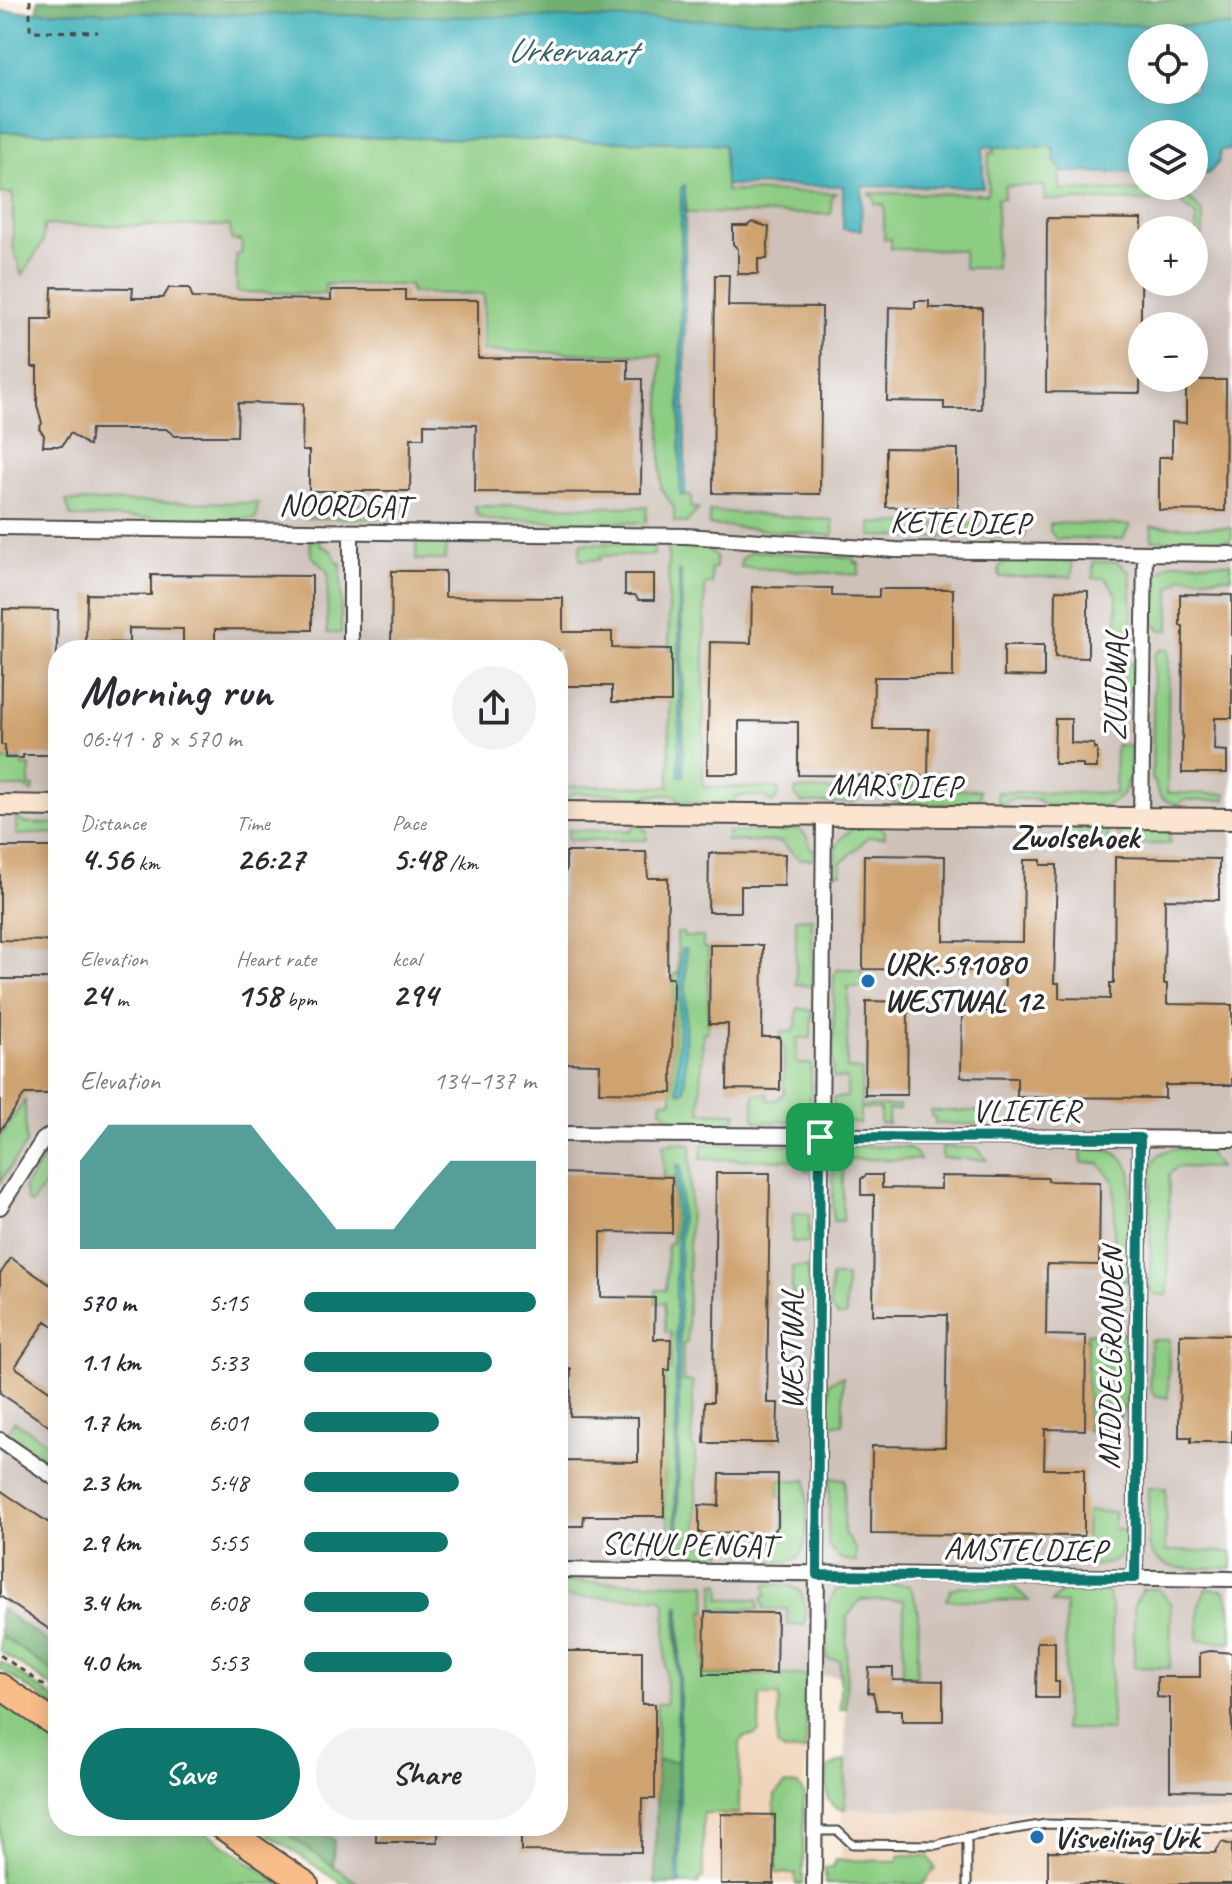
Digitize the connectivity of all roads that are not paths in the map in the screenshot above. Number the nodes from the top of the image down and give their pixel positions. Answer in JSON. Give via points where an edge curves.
{"nodes":[{"id":1,"x":0,"y":527,"type":"edge"},
{"id":2,"x":351,"y":533,"type":"junction"},
{"id":3,"x":686,"y":536,"type":"joint"},
{"id":4,"x":1145,"y":554,"type":"junction"},
{"id":5,"x":1232,"y":554,"type":"edge"},
{"id":6,"x":351,"y":640,"type":"edge"},
{"id":7,"x":0,"y":805,"type":"edge"},
{"id":8,"x":48,"y":806,"type":"edge"},
{"id":9,"x":568,"y":812,"type":"edge"},
{"id":10,"x":824,"y":814,"type":"junction"},
{"id":11,"x":1141,"y":818,"type":"junction"},
{"id":12,"x":1232,"y":819,"type":"edge"},
{"id":13,"x":568,"y":1134,"type":"edge"},
{"id":14,"x":48,"y":1136,"type":"edge"},
{"id":15,"x":820,"y":1137,"type":"junction"},
{"id":16,"x":1140,"y":1138,"type":"junction"},
{"id":17,"x":1232,"y":1139,"type":"edge"},
{"id":18,"x":0,"y":1207,"type":"edge"},
{"id":19,"x":0,"y":1440,"type":"edge"},
{"id":20,"x":48,"y":1473,"type":"edge"},
{"id":21,"x":568,"y":1570,"type":"edge"},
{"id":22,"x":817,"y":1575,"type":"junction"},
{"id":23,"x":1135,"y":1578,"type":"junction"},
{"id":24,"x":1232,"y":1579,"type":"edge"},
{"id":25,"x":0,"y":1675,"type":"edge"},
{"id":26,"x":0,"y":1686,"type":"edge"},
{"id":27,"x":48,"y":1707,"type":"edge"},
{"id":28,"x":48,"y":1719,"type":"edge"},
{"id":29,"x":1232,"y":1828,"type":"edge"},
{"id":30,"x":815,"y":1831,"type":"junction"},
{"id":31,"x":219,"y":1836,"type":"edge"},
{"id":32,"x":236,"y":1836,"type":"edge"},
{"id":33,"x":967,"y":1837,"type":"junction"},
{"id":34,"x":289,"y":1884,"type":"edge"},
{"id":35,"x":306,"y":1884,"type":"edge"},
{"id":36,"x":814,"y":1884,"type":"edge"},
{"id":37,"x":967,"y":1884,"type":"edge"}],
"edges":[{"from":1,"to":2,"type":"street","name":"NOORDGAT"},
{"from":2,"to":3,"type":"street","name":"NOORDGAT"},
{"from":2,"to":6,"type":"street"},
{"from":3,"to":4,"type":"street","name":"KETELDIEP","via":[[896,550]]},
{"from":4,"to":5,"type":"street","name":"KETELDIEP"},
{"from":4,"to":11,"type":"street","name":"ZUIDWAL"},
{"from":7,"to":8,"type":"street"},
{"from":9,"to":10,"type":"street","name":"MARSDIEP"},
{"from":10,"to":11,"type":"street","name":"MARSDIEP"},
{"from":10,"to":15,"type":"street","name":"WESTWAL"},
{"from":11,"to":12,"type":"street","name":"MARSDIEP"},
{"from":13,"to":15,"type":"street","name":"VLIETER"},
{"from":14,"to":18,"type":"street"},
{"from":15,"to":16,"type":"street","name":"VLIETER"},
{"from":15,"to":22,"type":"street","name":"WESTWAL"},
{"from":16,"to":17,"type":"street","name":"VLIETER"},
{"from":16,"to":23,"type":"street","name":"MIDDELGRONDEN"},
{"from":19,"to":20,"type":"street"},
{"from":21,"to":22,"type":"street","name":"SCHULPENGAT"},
{"from":22,"to":23,"type":"street","name":"AMSTELDIEP"},
{"from":22,"to":30,"type":"street","name":"WESTWAL"},
{"from":23,"to":24,"type":"street","name":"AMSTELDIEP"},
{"from":25,"to":27,"type":"main road"},
{"from":26,"to":28,"type":"main road"},
{"from":29,"to":33,"type":"lane","via":[[1046,1824]]},
{"from":30,"to":33,"type":"lane","via":[[838,1831],[852,1844],[936,1845]]},
{"from":30,"to":36,"type":"street","name":"WESTWAL"},
{"from":31,"to":34,"type":"main road"},
{"from":32,"to":35,"type":"main road"},
{"from":33,"to":37,"type":"lane"}]}
